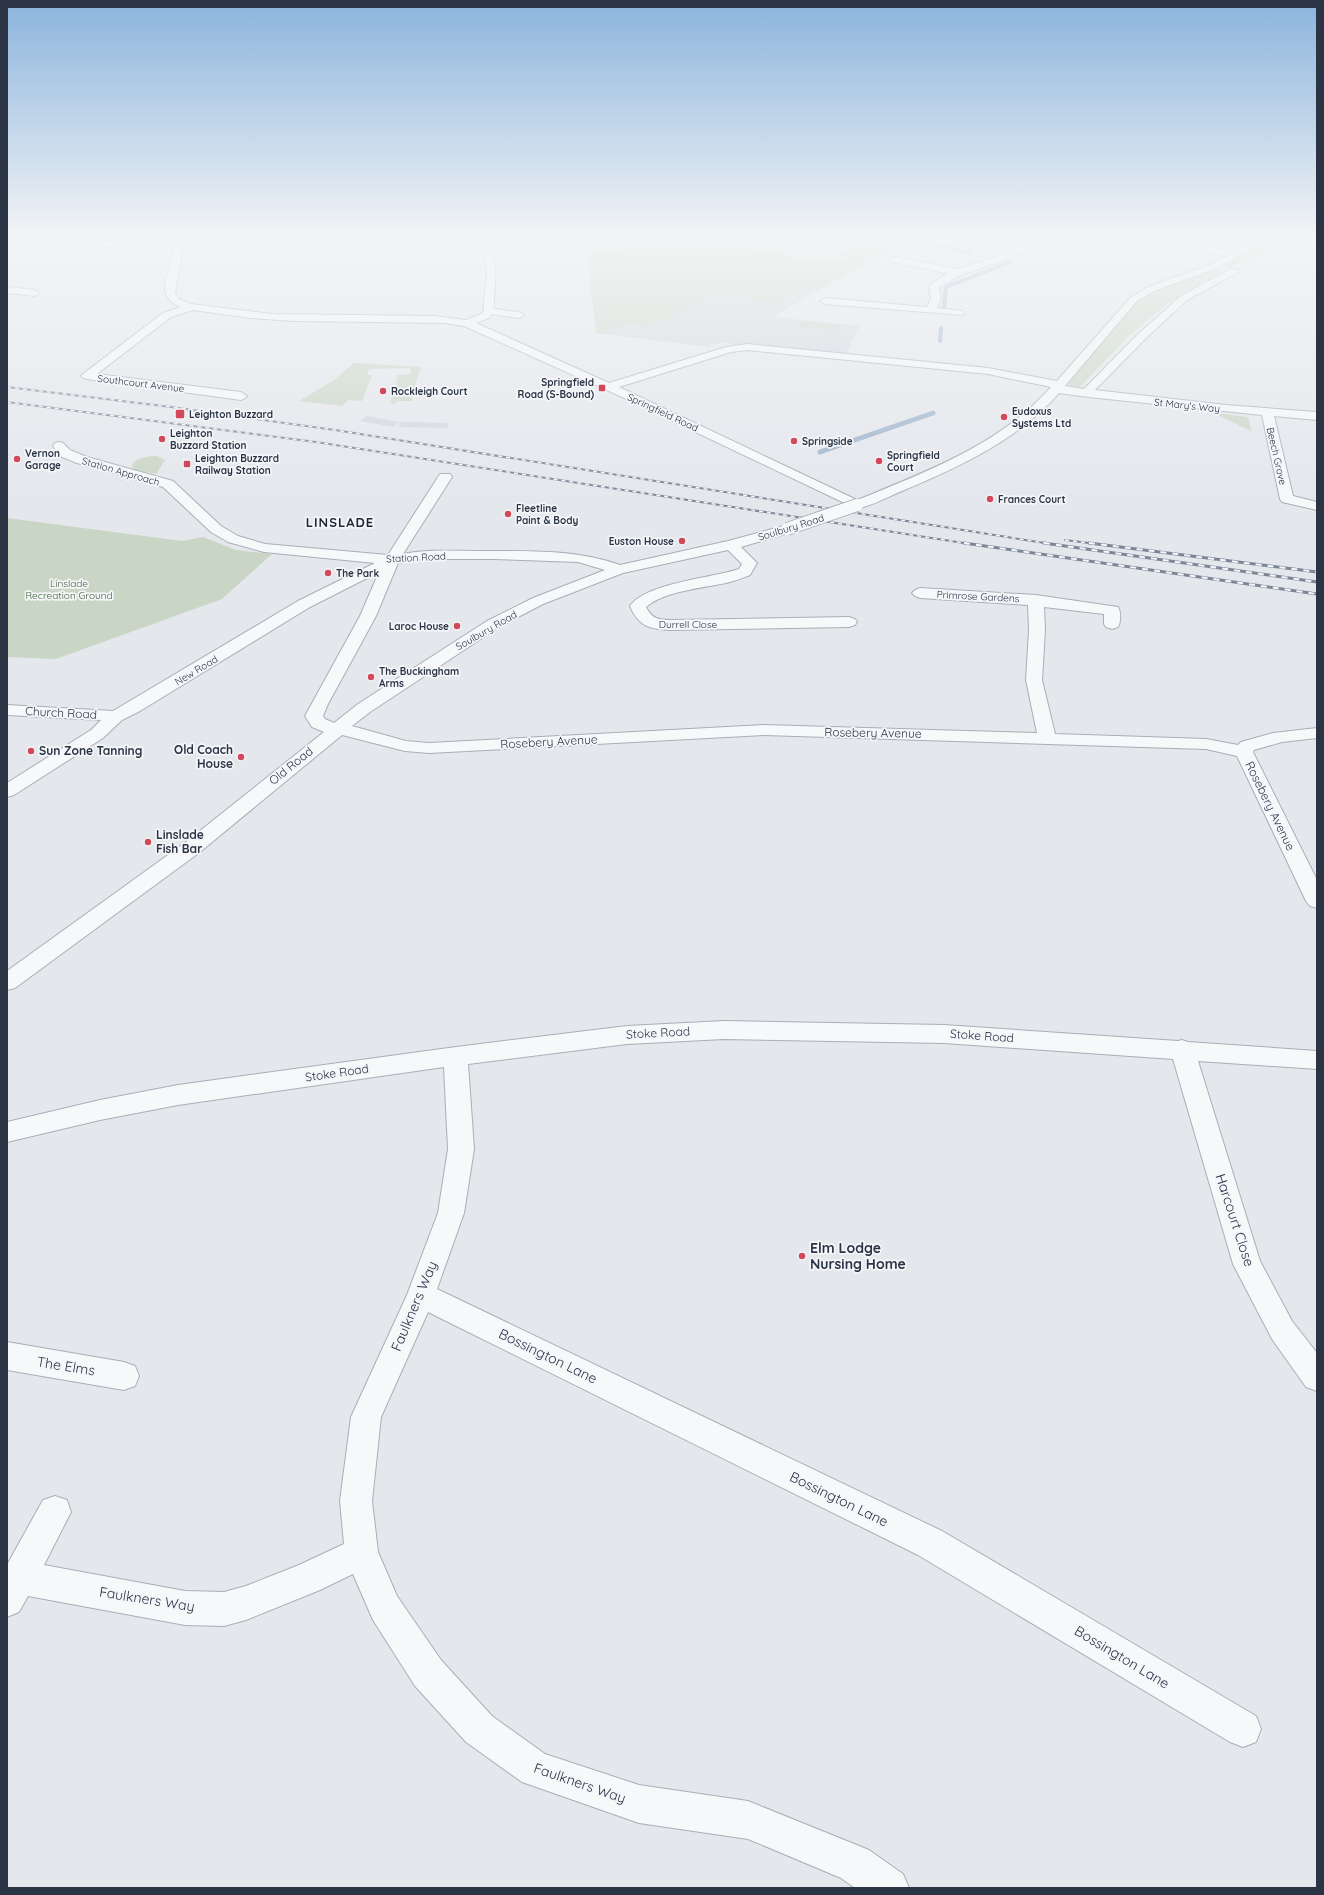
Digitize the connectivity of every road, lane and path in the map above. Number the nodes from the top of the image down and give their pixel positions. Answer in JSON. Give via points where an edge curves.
{"nodes":[{"id":1,"x":153,"y":325,"type":"edge"},
{"id":2,"x":472,"y":325,"type":"edge"},
{"id":3,"x":1110,"y":325,"type":"edge"},
{"id":4,"x":1154,"y":325,"type":"edge"},
{"id":5,"x":608,"y":387,"type":"junction"},
{"id":6,"x":1058,"y":387,"type":"junction"},
{"id":7,"x":1088,"y":394,"type":"junction"},
{"id":8,"x":240,"y":396,"type":"dead end"},
{"id":9,"x":1267,"y":412,"type":"junction"},
{"id":10,"x":1317,"y":416,"type":"edge"},
{"id":11,"x":60,"y":446,"type":"dead end"},
{"id":12,"x":446,"y":477,"type":"dead end"},
{"id":13,"x":861,"y":503,"type":"junction"},
{"id":14,"x":1317,"y":506,"type":"edge"},
{"id":15,"x":216,"y":529,"type":"joint"},
{"id":16,"x":731,"y":545,"type":"junction"},
{"id":17,"x":392,"y":560,"type":"junction"},
{"id":18,"x":619,"y":570,"type":"junction"},
{"id":19,"x":920,"y":593,"type":"dead end"},
{"id":20,"x":1036,"y":600,"type":"junction"},
{"id":21,"x":849,"y":622,"type":"dead end"},
{"id":22,"x":1112,"y":624,"type":"dead end"},
{"id":23,"x":7,"y":710,"type":"edge"},
{"id":24,"x":116,"y":716,"type":"junction"},
{"id":25,"x":337,"y":729,"type":"junction"},
{"id":26,"x":1317,"y":733,"type":"edge"},
{"id":27,"x":1046,"y":738,"type":"junction"},
{"id":28,"x":1244,"y":752,"type":"junction"},
{"id":29,"x":7,"y":791,"type":"edge"},
{"id":30,"x":1317,"y":901,"type":"edge"},
{"id":31,"x":7,"y":982,"type":"edge"},
{"id":32,"x":1182,"y":1049,"type":"junction"},
{"id":33,"x":456,"y":1056,"type":"junction"},
{"id":34,"x":1317,"y":1060,"type":"edge"},
{"id":35,"x":7,"y":1132,"type":"edge"},
{"id":36,"x":421,"y":1295,"type":"junction"},
{"id":37,"x":7,"y":1356,"type":"edge"},
{"id":38,"x":124,"y":1376,"type":"dead end"},
{"id":39,"x":1317,"y":1378,"type":"edge"},
{"id":40,"x":55,"y":1512,"type":"dead end"},
{"id":41,"x":362,"y":1553,"type":"junction"},
{"id":42,"x":13,"y":1589,"type":"edge"},
{"id":43,"x":1244,"y":1729,"type":"dead end"},
{"id":44,"x":889,"y":1888,"type":"edge"}],
"edges":[{"from":1,"to":8,"type":"street","name":"Southcourt Avenue","via":[[87,376]]},
{"from":2,"to":5,"type":"street","name":"Springfield Road"},
{"from":3,"to":6,"type":"street","name":"Soulbury Road"},
{"from":4,"to":7,"type":"street","via":[[1090,388]]},
{"from":5,"to":6,"type":"street","name":"St Mary's Way","via":[[730,349],[747,347],[988,371]]},
{"from":5,"to":13,"type":"street","name":"Springfield Road"},
{"from":6,"to":7,"type":"street","name":"St Mary's Way"},
{"from":6,"to":13,"type":"street","name":"Soulbury Road","via":[[1040,407],[1004,435],[934,473]]},
{"from":7,"to":9,"type":"street","name":"St Mary's Way"},
{"from":9,"to":10,"type":"street","name":"St Mary's Way"},
{"from":9,"to":14,"type":"street","name":"Beech Grove","via":[[1287,499]]},
{"from":11,"to":15,"type":"street","name":"Station Approach","via":[[65,453],[82,460],[168,484]]},
{"from":12,"to":17,"type":"street"},
{"from":13,"to":16,"type":"street","name":"Soulbury Road","bridge":true},
{"from":15,"to":17,"type":"street","name":"Station Road","via":[[233,539],[264,548]]},
{"from":16,"to":18,"type":"street","name":"Soulbury Road"},
{"from":16,"to":21,"type":"street","name":"Durrell Close","via":[[750,563],[745,572],[647,598],[638,606],[642,617],[651,624],[671,625]]},
{"from":17,"to":18,"type":"street","name":"Station Road","via":[[422,555],[578,558]]},
{"from":17,"to":24,"type":"street","name":"New Road","via":[[304,604]]},
{"from":17,"to":25,"type":"street","via":[[368,616],[314,716],[318,722]]},
{"from":18,"to":25,"type":"street","name":"Soulbury Road","via":[[538,601],[494,624],[449,651]]},
{"from":19,"to":20,"type":"street","name":"Primrose Gardens"},
{"from":20,"to":22,"type":"street","name":"Primrose Gardens","via":[[1112,610]]},
{"from":20,"to":27,"type":"street","name":"Primrose Gardens","via":[[1034,680]]},
{"from":23,"to":24,"type":"street","name":"Church Road"},
{"from":24,"to":29,"type":"street","name":"New Road","via":[[97,734]]},
{"from":25,"to":27,"type":"street","name":"Rosebery Avenue","via":[[406,746],[429,748],[764,730]]},
{"from":25,"to":31,"type":"street","name":"Old Road","via":[[193,846]]},
{"from":26,"to":28,"type":"street","via":[[1259,741],[1247,746]]},
{"from":27,"to":28,"type":"street","name":"Rosebery Avenue","via":[[1206,744]]},
{"from":28,"to":30,"type":"street","name":"Rosebery Avenue"},
{"from":32,"to":33,"type":"street","name":"Stoke Road","via":[[944,1034],[724,1030],[627,1035]]},
{"from":32,"to":34,"type":"street","name":"Stoke Road"},
{"from":32,"to":39,"type":"street","name":"Harcourt Close","via":[[1247,1264],[1282,1330]]},
{"from":33,"to":35,"type":"street","name":"Stoke Road","via":[[178,1095]]},
{"from":33,"to":36,"type":"street","name":"Faulkners Way","via":[[461,1149],[451,1213]]},
{"from":36,"to":41,"type":"street","name":"Faulkners Way","via":[[366,1417],[356,1502]]},
{"from":36,"to":43,"type":"street","name":"Bossington Lane","via":[[930,1543]]},
{"from":37,"to":38,"type":"street","name":"The Elms"},
{"from":40,"to":42,"type":"street","name":"Faulkners Way"},
{"from":41,"to":42,"type":"street","name":"Faulkners Way","via":[[295,1584],[224,1609],[185,1608]]},
{"from":41,"to":44,"type":"street","name":"Faulkners Way","via":[[384,1608],[428,1673],[479,1729],[535,1770],[639,1804],[748,1820],[855,1864]]}]}
